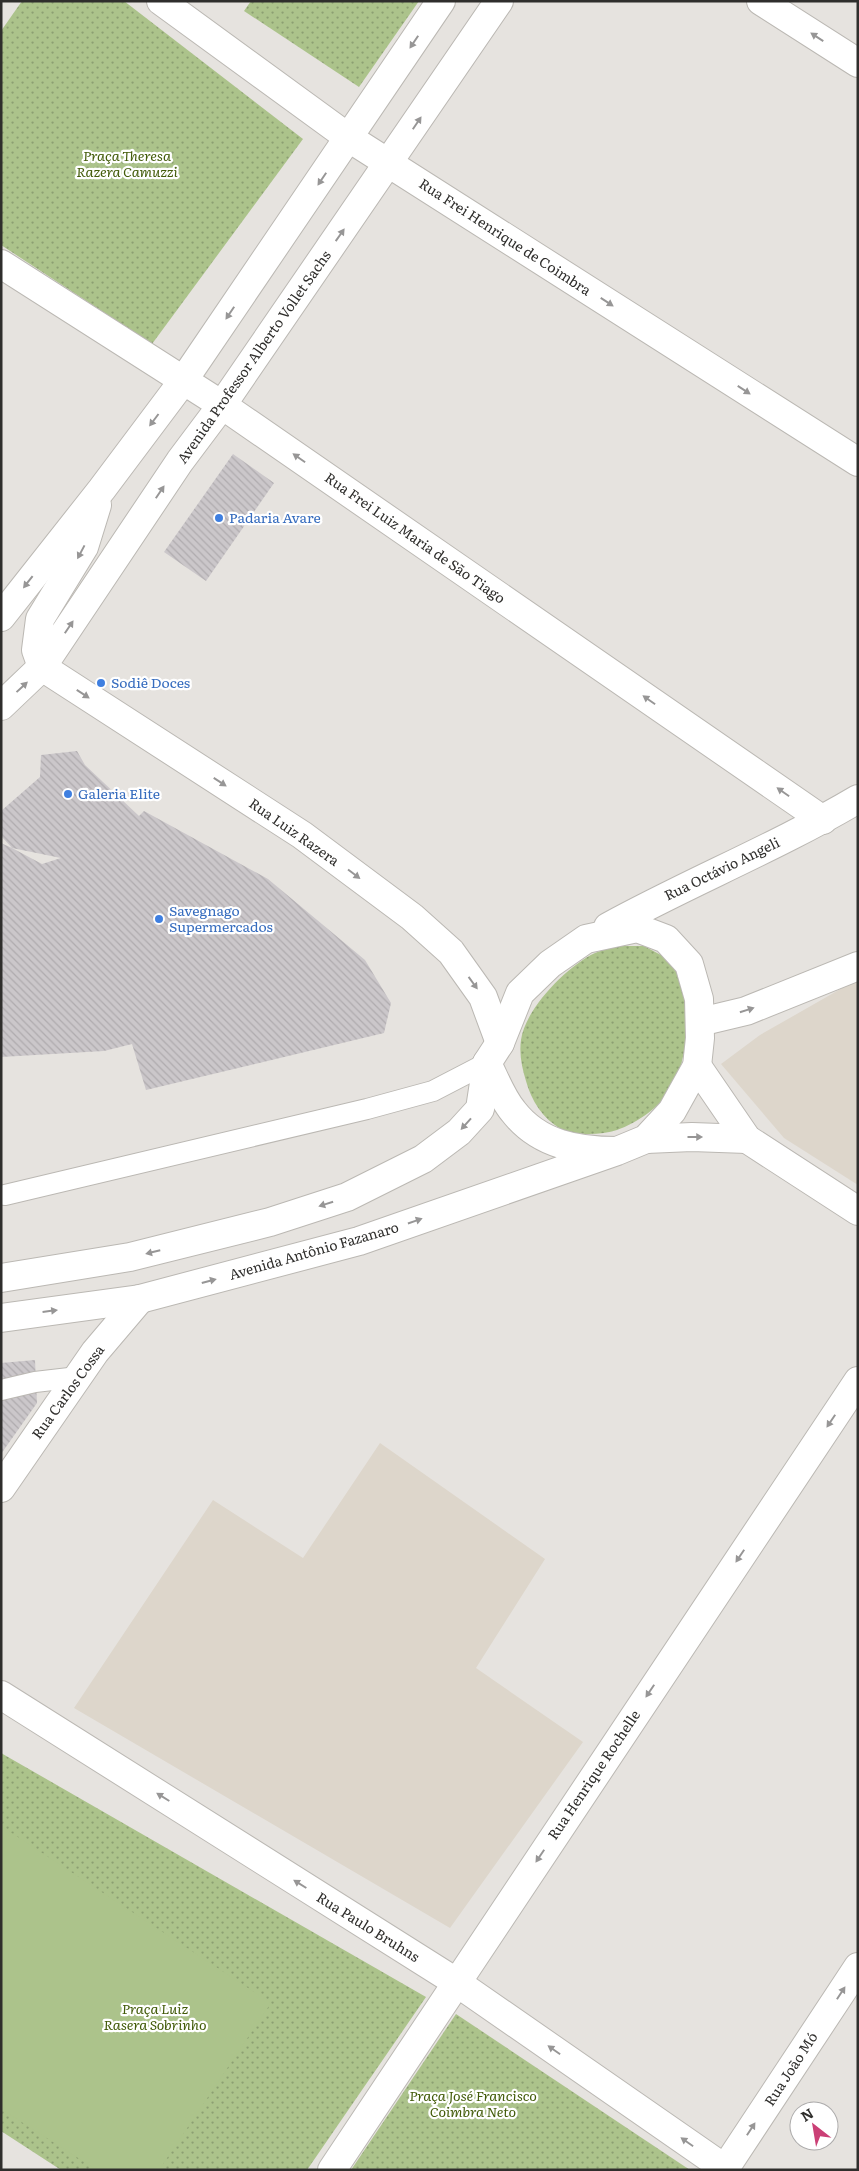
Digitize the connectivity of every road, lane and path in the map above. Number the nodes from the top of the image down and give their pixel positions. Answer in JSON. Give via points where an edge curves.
{"nodes":[{"id":1,"x":160,"y":1,"type":"edge"},
{"id":2,"x":441,"y":1,"type":"edge"},
{"id":3,"x":499,"y":1,"type":"edge"},
{"id":4,"x":761,"y":1,"type":"edge"},
{"id":5,"x":858,"y":63,"type":"edge"},
{"id":6,"x":349,"y":138,"type":"junction"},
{"id":7,"x":389,"y":163,"type":"junction"},
{"id":8,"x":1,"y":264,"type":"edge"},
{"id":9,"x":183,"y":381,"type":"junction"},
{"id":10,"x":222,"y":405,"type":"junction"},
{"id":11,"x":858,"y":462,"type":"edge"},
{"id":12,"x":102,"y":489,"type":"junction"},
{"id":13,"x":1,"y":617,"type":"edge"},
{"id":14,"x":42,"y":668,"type":"junction"},
{"id":15,"x":1,"y":706,"type":"edge"},
{"id":16,"x":858,"y":799,"type":"edge"},
{"id":17,"x":823,"y":820,"type":"junction"},
{"id":18,"x":586,"y":939,"type":"junction"},
{"id":19,"x":858,"y":966,"type":"edge"},
{"id":20,"x":700,"y":1022,"type":"junction"},
{"id":21,"x":494,"y":1053,"type":"junction"},
{"id":22,"x":697,"y":1066,"type":"junction"},
{"id":23,"x":646,"y":1139,"type":"junction"},
{"id":24,"x":747,"y":1139,"type":"junction"},
{"id":25,"x":617,"y":1151,"type":"junction"},
{"id":26,"x":5,"y":1195,"type":"dead end"},
{"id":27,"x":858,"y":1211,"type":"edge"},
{"id":28,"x":1,"y":1278,"type":"edge"},
{"id":29,"x":140,"y":1300,"type":"junction"},
{"id":30,"x":1,"y":1318,"type":"edge"},
{"id":31,"x":78,"y":1377,"type":"junction"},
{"id":32,"x":858,"y":1381,"type":"edge"},
{"id":33,"x":1,"y":1390,"type":"edge"},
{"id":34,"x":1,"y":1488,"type":"edge"},
{"id":35,"x":1,"y":1695,"type":"edge"},
{"id":36,"x":858,"y":1967,"type":"edge"},
{"id":37,"x":456,"y":1982,"type":"junction"},
{"id":38,"x":726,"y":2169,"type":"edge"},
{"id":39,"x":332,"y":2170,"type":"edge"}],
"edges":[{"from":1,"to":6,"type":"street","name":"Rua Frei Henrique de Coimbra"},
{"from":2,"to":6,"type":"street","one_way":true},
{"from":7,"to":3,"type":"street","name":"Avenida Professor Alberto Vollet Sachs","one_way":true},
{"from":5,"to":4,"type":"street","one_way":true},
{"from":6,"to":7,"type":"street","name":"Rua Frei Henrique de Coimbra"},
{"from":6,"to":9,"type":"street","one_way":true},
{"from":10,"to":7,"type":"street","name":"Avenida Professor Alberto Vollet Sachs","one_way":true},
{"from":7,"to":11,"type":"street","name":"Rua Frei Henrique de Coimbra","one_way":true},
{"from":8,"to":9,"type":"street","name":"Rua Frei Luiz Maria de São Tiago"},
{"from":9,"to":10,"type":"street","name":"Rua Frei Luiz Maria de São Tiago"},
{"from":9,"to":12,"type":"street","one_way":true},
{"from":14,"to":10,"type":"street","name":"Avenida Professor Alberto Vollet Sachs","one_way":true},
{"from":17,"to":10,"type":"street","name":"Rua Frei Luiz Maria de São Tiago","one_way":true},
{"from":12,"to":13,"type":"street","one_way":true},
{"from":12,"to":14,"type":"street","one_way":true,"via":[[84,546],[40,619],[36,650]]},
{"from":15,"to":14,"type":"street","name":"Avenida Professor Alberto Vollet Sachs","one_way":true},
{"from":14,"to":21,"type":"street","name":"Rua Luiz Razera","one_way":true,"via":[[302,835],[412,917],[451,952],[483,997]]},
{"from":16,"to":17,"type":"street","name":"Rua Octávio Angeli"},
{"from":17,"to":18,"type":"street","name":"Rua Octávio Angeli","via":[[663,897]]},
{"from":18,"to":20,"type":"street","via":[[637,928],[666,939],[689,964],[699,999]]},
{"from":18,"to":21,"type":"street","name":"Rua Octávio Angeli","via":[[550,964],[520,993]]},
{"from":20,"to":19,"type":"street","one_way":true,"via":[[746,1011]]},
{"from":20,"to":22,"type":"street"},
{"from":21,"to":25,"type":"street","name":"Rua Luiz Razera","via":[[512,1111],[532,1131],[560,1145],[589,1151]]},
{"from":21,"to":26,"type":"lane","via":[[432,1091]]},
{"from":21,"to":28,"type":"street","one_way":true,"via":[[480,1109],[458,1132],[423,1159],[348,1197],[270,1222],[130,1257]]},
{"from":22,"to":23,"type":"street","via":[[672,1111]]},
{"from":22,"to":24,"type":"street"},
{"from":23,"to":24,"type":"street","one_way":true},
{"from":23,"to":25,"type":"street","name":"Avenida Antônio Fazanaro"},
{"from":24,"to":27,"type":"street"},
{"from":29,"to":25,"type":"street","name":"Avenida Antônio Fazanaro","one_way":true,"via":[[359,1241]]},
{"from":30,"to":29,"type":"street","name":"Avenida Antônio Fazanaro","one_way":true},
{"from":29,"to":31,"type":"street","name":"Rua Carlos Cossa"},
{"from":31,"to":33,"type":"lane"},
{"from":31,"to":34,"type":"street","name":"Rua Carlos Cossa"},
{"from":32,"to":37,"type":"street","name":"Rua Henrique Rochelle","one_way":true},
{"from":37,"to":35,"type":"street","name":"Rua Paulo Bruhns","one_way":true},
{"from":38,"to":36,"type":"street","name":"Rua João Mó","one_way":true},
{"from":38,"to":37,"type":"street","name":"Rua Paulo Bruhns","one_way":true},
{"from":37,"to":39,"type":"street","name":"Rua Henrique Rochelle"}]}
